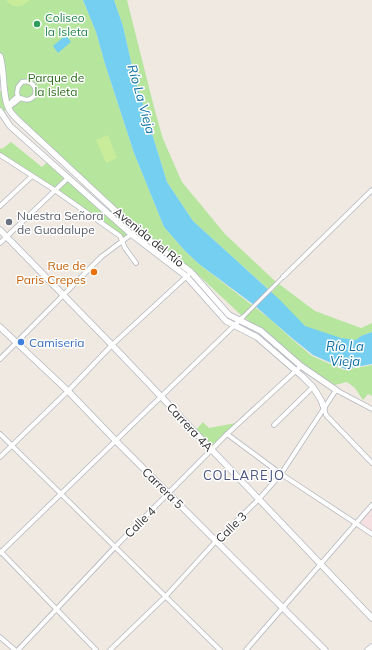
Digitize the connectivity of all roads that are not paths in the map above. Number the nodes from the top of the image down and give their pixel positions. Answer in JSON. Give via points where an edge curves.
{"nodes":[{"id":1,"x":0,"y":56,"type":"edge"},
{"id":2,"x":2,"y":89,"type":"edge"},
{"id":3,"x":20,"y":97,"type":"junction"},
{"id":4,"x":8,"y":108,"type":"junction"},
{"id":5,"x":1,"y":113,"type":"edge"},
{"id":6,"x":0,"y":155,"type":"edge"},
{"id":7,"x":32,"y":176,"type":"junction"},
{"id":8,"x":68,"y":178,"type":"junction"},
{"id":9,"x":372,"y":190,"type":"edge"},
{"id":10,"x":56,"y":191,"type":"junction"},
{"id":11,"x":0,"y":206,"type":"edge"},
{"id":12,"x":0,"y":230,"type":"edge"},
{"id":13,"x":136,"y":230,"type":"junction"},
{"id":14,"x":131,"y":234,"type":"junction"},
{"id":15,"x":6,"y":237,"type":"junction"},
{"id":16,"x":122,"y":241,"type":"junction"},
{"id":17,"x":0,"y":243,"type":"edge"},
{"id":18,"x":136,"y":263,"type":"dead end"},
{"id":19,"x":191,"y":272,"type":"junction"},
{"id":20,"x":186,"y":276,"type":"junction"},
{"id":21,"x":283,"y":277,"type":"joint"},
{"id":22,"x":64,"y":295,"type":"junction"},
{"id":23,"x":241,"y":319,"type":"junction"},
{"id":24,"x":235,"y":325,"type":"junction"},
{"id":25,"x":0,"y":327,"type":"edge"},
{"id":26,"x":16,"y":343,"type":"junction"},
{"id":27,"x":112,"y":345,"type":"junction"},
{"id":28,"x":0,"y":359,"type":"edge"},
{"id":29,"x":299,"y":369,"type":"junction"},
{"id":30,"x":313,"y":387,"type":"junction"},
{"id":31,"x":68,"y":390,"type":"junction"},
{"id":32,"x":336,"y":390,"type":"junction"},
{"id":33,"x":161,"y":396,"type":"junction"},
{"id":34,"x":324,"y":408,"type":"junction"},
{"id":35,"x":372,"y":409,"type":"edge"},
{"id":36,"x":274,"y":424,"type":"dead end"},
{"id":37,"x":0,"y":434,"type":"edge"},
{"id":38,"x":227,"y":434,"type":"junction"},
{"id":39,"x":116,"y":441,"type":"junction"},
{"id":40,"x":12,"y":446,"type":"junction"},
{"id":41,"x":212,"y":449,"type":"junction"},
{"id":42,"x":0,"y":457,"type":"edge"},
{"id":43,"x":372,"y":463,"type":"edge"},
{"id":44,"x":281,"y":474,"type":"junction"},
{"id":45,"x":169,"y":493,"type":"junction"},
{"id":46,"x":61,"y":494,"type":"junction"},
{"id":47,"x":259,"y":499,"type":"junction"},
{"id":48,"x":372,"y":505,"type":"edge"},
{"id":49,"x":356,"y":524,"type":"junction"},
{"id":50,"x":372,"y":534,"type":"edge"},
{"id":51,"x":216,"y":541,"type":"junction"},
{"id":52,"x":115,"y":547,"type":"junction"},
{"id":53,"x":0,"y":551,"type":"edge"},
{"id":54,"x":321,"y":565,"type":"junction"},
{"id":55,"x":166,"y":596,"type":"junction"},
{"id":56,"x":56,"y":608,"type":"junction"},
{"id":57,"x":283,"y":608,"type":"junction"},
{"id":58,"x":372,"y":618,"type":"edge"},
{"id":59,"x":0,"y":637,"type":"edge"},
{"id":60,"x":372,"y":647,"type":"edge"},
{"id":61,"x":16,"y":650,"type":"edge"},
{"id":62,"x":96,"y":650,"type":"edge"},
{"id":63,"x":110,"y":650,"type":"edge"},
{"id":64,"x":220,"y":650,"type":"edge"},
{"id":65,"x":246,"y":650,"type":"edge"},
{"id":66,"x":325,"y":650,"type":"edge"},
{"id":67,"x":368,"y":650,"type":"edge"}],
"edges":[{"from":1,"to":2,"type":"main road","via":[[4,72]]},
{"from":2,"to":4,"type":"main road"},
{"from":3,"to":3,"type":"street","via":[[27,100],[33,98],[34,85],[22,82],[17,90]]},
{"from":3,"to":4,"type":"street"},
{"from":4,"to":5,"type":"main road"},
{"from":4,"to":13,"type":"main road","name":"Avenida del Río"},
{"from":5,"to":8,"type":"main road","name":"Avenida del Río","via":[[10,126]]},
{"from":6,"to":7,"type":"street"},
{"from":7,"to":10,"type":"street"},
{"from":7,"to":11,"type":"street"},
{"from":8,"to":10,"type":"street"},
{"from":8,"to":14,"type":"main road","name":"Avenida del Río"},
{"from":9,"to":21,"type":"street"},
{"from":10,"to":15,"type":"street"},
{"from":10,"to":16,"type":"street","via":[[120,236]]},
{"from":12,"to":15,"type":"main road","name":"Carrera 4A"},
{"from":13,"to":14,"type":"street"},
{"from":13,"to":19,"type":"main road","name":"Avenida del Río"},
{"from":14,"to":16,"type":"street"},
{"from":14,"to":20,"type":"main road","name":"Avenida del Río"},
{"from":15,"to":17,"type":"street"},
{"from":15,"to":22,"type":"main road","name":"Carrera 4A"},
{"from":16,"to":18,"type":"street"},
{"from":16,"to":22,"type":"street","via":[[101,257]]},
{"from":19,"to":20,"type":"street"},
{"from":19,"to":23,"type":"main road","name":"Avenida del Río","via":[[229,315]]},
{"from":20,"to":24,"type":"main road","name":"Avenida del Río","via":[[226,321]]},
{"from":20,"to":27,"type":"street"},
{"from":21,"to":23,"type":"street"},
{"from":22,"to":26,"type":"street"},
{"from":22,"to":27,"type":"main road","name":"Carrera 4A"},
{"from":23,"to":24,"type":"street"},
{"from":23,"to":29,"type":"main road","name":"Avenida del Río","via":[[261,331]]},
{"from":24,"to":29,"type":"main road","name":"Avenida del Río","via":[[257,337]]},
{"from":24,"to":33,"type":"street"},
{"from":25,"to":26,"type":"main road","name":"Carrera 5"},
{"from":26,"to":28,"type":"street"},
{"from":26,"to":31,"type":"main road","name":"Carrera 5"},
{"from":27,"to":31,"type":"street"},
{"from":27,"to":33,"type":"main road","name":"Carrera 4A"},
{"from":29,"to":30,"type":"main road","name":"Avenida del Río"},
{"from":29,"to":32,"type":"main road","name":"Avenida del Río"},
{"from":29,"to":38,"type":"street","name":"Calle 4"},
{"from":30,"to":34,"type":"main road","name":"Avenida del Río"},
{"from":30,"to":36,"type":"street"},
{"from":31,"to":39,"type":"main road","name":"Carrera 5"},
{"from":31,"to":40,"type":"street"},
{"from":32,"to":34,"type":"street","name":"Calle 3"},
{"from":32,"to":35,"type":"street"},
{"from":33,"to":39,"type":"street"},
{"from":33,"to":41,"type":"main road","name":"Carrera 4A"},
{"from":34,"to":43,"type":"street","via":[[326,415]]},
{"from":34,"to":44,"type":"street","name":"Calle 3"},
{"from":37,"to":40,"type":"street"},
{"from":38,"to":41,"type":"street","name":"Calle 4"},
{"from":38,"to":44,"type":"street"},
{"from":39,"to":45,"type":"main road","name":"Carrera 5"},
{"from":39,"to":46,"type":"street"},
{"from":40,"to":42,"type":"street"},
{"from":40,"to":46,"type":"street"},
{"from":41,"to":45,"type":"street","name":"Calle 4"},
{"from":41,"to":47,"type":"main road","name":"Carrera 4A"},
{"from":44,"to":47,"type":"street","name":"Calle 3"},
{"from":44,"to":49,"type":"street"},
{"from":45,"to":51,"type":"main road","name":"Carrera 5"},
{"from":45,"to":52,"type":"street","name":"Calle 4"},
{"from":46,"to":52,"type":"street"},
{"from":46,"to":53,"type":"street"},
{"from":47,"to":51,"type":"street","name":"Calle 3"},
{"from":47,"to":54,"type":"main road","name":"Carrera 4A"},
{"from":48,"to":49,"type":"street"},
{"from":49,"to":50,"type":"street"},
{"from":49,"to":54,"type":"street"},
{"from":51,"to":55,"type":"street","name":"Calle 3"},
{"from":51,"to":57,"type":"main road","name":"Carrera 5"},
{"from":52,"to":55,"type":"street"},
{"from":52,"to":56,"type":"street","name":"Calle 4"},
{"from":53,"to":56,"type":"street"},
{"from":54,"to":57,"type":"street"},
{"from":54,"to":58,"type":"main road","name":"Carrera 4A"},
{"from":55,"to":63,"type":"street","name":"Calle 3"},
{"from":55,"to":64,"type":"street"},
{"from":56,"to":61,"type":"street","name":"Calle 4"},
{"from":56,"to":62,"type":"street"},
{"from":57,"to":65,"type":"street"},
{"from":57,"to":66,"type":"main road","name":"Carrera 5"},
{"from":59,"to":61,"type":"street"},
{"from":60,"to":67,"type":"main road"}]}
